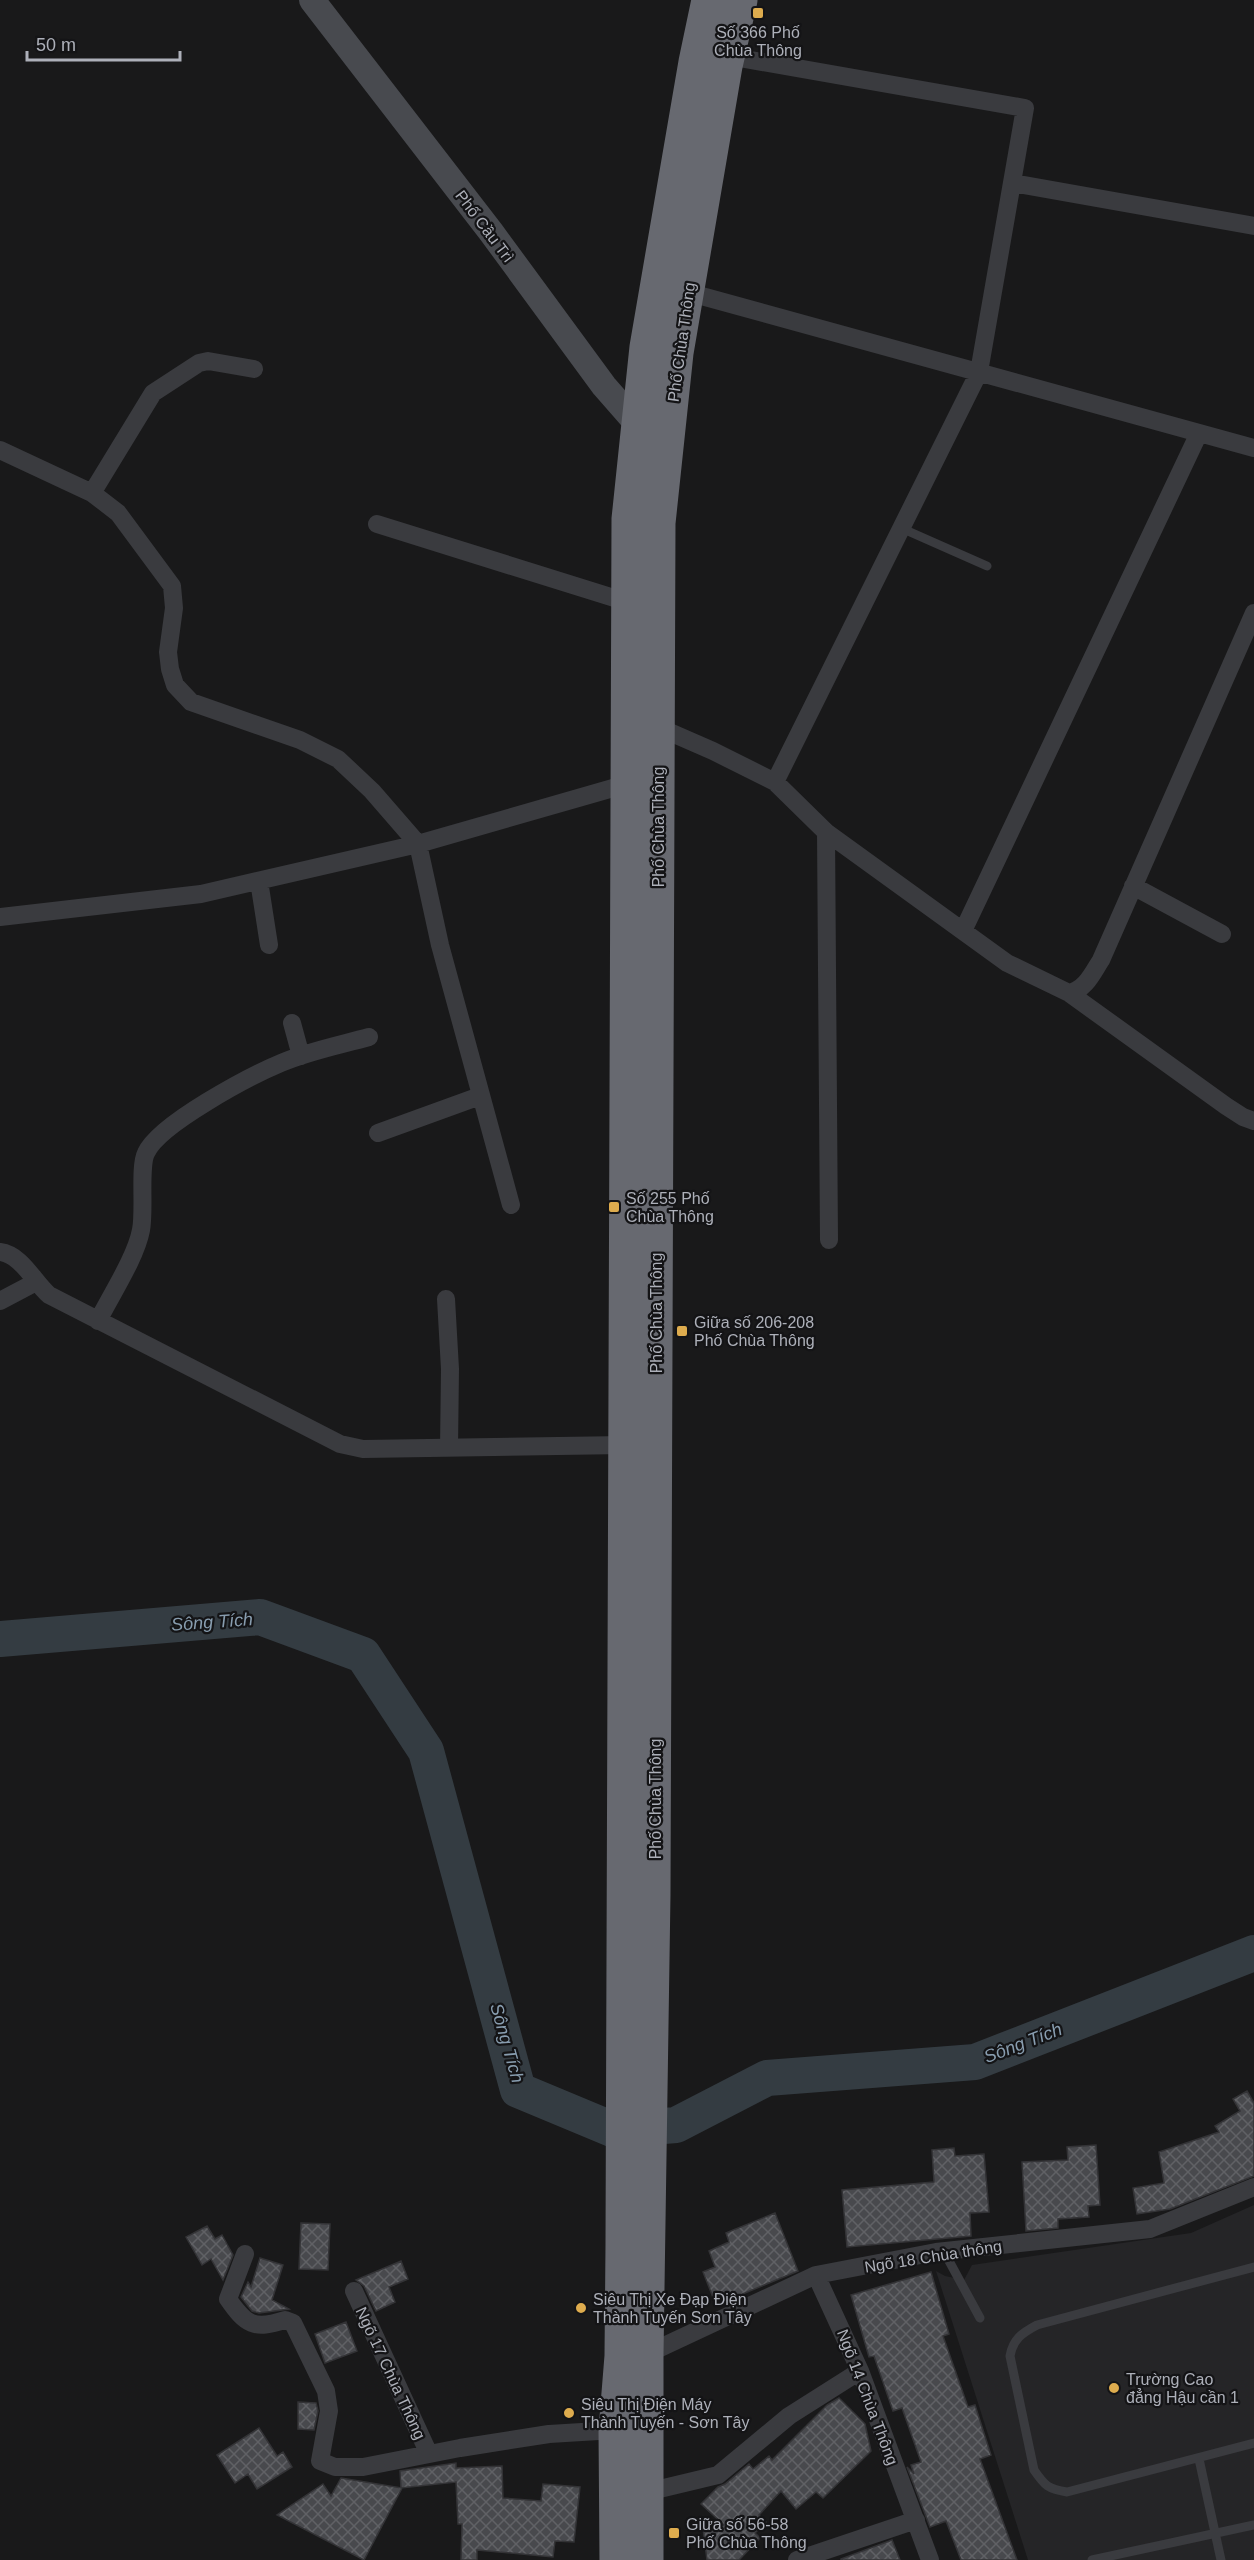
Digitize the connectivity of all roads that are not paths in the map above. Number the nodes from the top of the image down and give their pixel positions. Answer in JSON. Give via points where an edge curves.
{"nodes":[{"id":1,"x":312,"y":0,"type":"edge"},
{"id":2,"x":708,"y":0,"type":"edge"},
{"id":3,"x":741,"y":0,"type":"edge"},
{"id":4,"x":728,"y":56,"type":"junction"},
{"id":5,"x":1012,"y":183,"type":"junction"},
{"id":6,"x":1254,"y":226,"type":"edge"},
{"id":7,"x":687,"y":292,"type":"junction"},
{"id":8,"x":254,"y":369,"type":"dead end"},
{"id":9,"x":979,"y":372,"type":"junction"},
{"id":10,"x":654,"y":430,"type":"junction"},
{"id":11,"x":1199,"y":433,"type":"junction"},
{"id":12,"x":1254,"y":448,"type":"edge"},
{"id":13,"x":0,"y":450,"type":"edge"},
{"id":14,"x":92,"y":492,"type":"junction"},
{"id":15,"x":377,"y":524,"type":"dead end"},
{"id":16,"x":901,"y":528,"type":"junction"},
{"id":17,"x":987,"y":566,"type":"dead end"},
{"id":18,"x":627,"y":602,"type":"junction"},
{"id":19,"x":1254,"y":613,"type":"edge"},
{"id":20,"x":658,"y":727,"type":"junction"},
{"id":21,"x":775,"y":782,"type":"junction"},
{"id":22,"x":627,"y":784,"type":"junction"},
{"id":23,"x":826,"y":832,"type":"junction"},
{"id":24,"x":418,"y":844,"type":"junction"},
{"id":25,"x":259,"y":880,"type":"junction"},
{"id":26,"x":1133,"y":886,"type":"junction"},
{"id":27,"x":0,"y":917,"type":"edge"},
{"id":28,"x":963,"y":932,"type":"junction"},
{"id":29,"x":1222,"y":934,"type":"dead end"},
{"id":30,"x":269,"y":945,"type":"dead end"},
{"id":31,"x":1069,"y":993,"type":"junction"},
{"id":32,"x":292,"y":1023,"type":"dead end"},
{"id":33,"x":369,"y":1037,"type":"dead end"},
{"id":34,"x":301,"y":1056,"type":"junction"},
{"id":35,"x":480,"y":1096,"type":"junction"},
{"id":36,"x":1254,"y":1121,"type":"edge"},
{"id":37,"x":378,"y":1133,"type":"dead end"},
{"id":38,"x":511,"y":1205,"type":"dead end"},
{"id":39,"x":830,"y":1240,"type":"dead end"},
{"id":40,"x":0,"y":1252,"type":"edge"},
{"id":41,"x":36,"y":1282,"type":"junction"},
{"id":42,"x":446,"y":1299,"type":"dead end"},
{"id":43,"x":0,"y":1301,"type":"edge"},
{"id":44,"x":98,"y":1321,"type":"junction"},
{"id":45,"x":625,"y":1445,"type":"junction"},
{"id":46,"x":449,"y":1448,"type":"junction"},
{"id":47,"x":639,"y":1892,"type":"junction"},
{"id":48,"x":1254,"y":2187,"type":"edge"},
{"id":49,"x":936,"y":2252,"type":"junction"},
{"id":50,"x":245,"y":2254,"type":"dead end"},
{"id":51,"x":1254,"y":2267,"type":"edge"},
{"id":52,"x":816,"y":2275,"type":"junction"},
{"id":53,"x":354,"y":2291,"type":"dead end"},
{"id":54,"x":980,"y":2318,"type":"dead end"},
{"id":55,"x":634,"y":2355,"type":"junction"},
{"id":56,"x":860,"y":2371,"type":"junction"},
{"id":57,"x":615,"y":2430,"type":"junction"},
{"id":58,"x":1254,"y":2443,"type":"edge"},
{"id":59,"x":429,"y":2454,"type":"junction"},
{"id":60,"x":1199,"y":2459,"type":"junction"},
{"id":61,"x":647,"y":2492,"type":"junction"},
{"id":62,"x":916,"y":2520,"type":"junction"},
{"id":63,"x":1254,"y":2525,"type":"edge"},
{"id":64,"x":1216,"y":2534,"type":"junction"},
{"id":65,"x":616,"y":2560,"type":"edge"},
{"id":66,"x":647,"y":2560,"type":"edge"},
{"id":67,"x":797,"y":2560,"type":"edge"},
{"id":68,"x":930,"y":2560,"type":"edge"},
{"id":69,"x":1092,"y":2560,"type":"edge"},
{"id":70,"x":1221,"y":2560,"type":"edge"}],
"edges":[{"from":1,"to":10,"type":"street","name":"Phố Cầu Trì","via":[[604,386]]},
{"from":2,"to":10,"type":"highway","name":"Phố Chùa Thông","via":[[646,347]]},
{"from":3,"to":4,"type":"highway","name":"Phố Chùa Thông"},
{"from":4,"to":5,"type":"street","via":[[1025,108]]},
{"from":4,"to":7,"type":"highway","name":"Phố Chùa Thông"},
{"from":5,"to":6,"type":"street"},
{"from":5,"to":9,"type":"street"},
{"from":7,"to":9,"type":"street"},
{"from":7,"to":10,"type":"highway","name":"Phố Chùa Thông","via":[[676,353]]},
{"from":8,"to":14,"type":"street","via":[[208,361],[159,387]]},
{"from":9,"to":11,"type":"street"},
{"from":9,"to":16,"type":"street"},
{"from":10,"to":18,"type":"highway","name":"Phố Chùa Thông","via":[[627,519]]},
{"from":10,"to":20,"type":"highway","name":"Phố Chùa Thông","via":[[659,523]]},
{"from":11,"to":12,"type":"street"},
{"from":11,"to":28,"type":"street"},
{"from":13,"to":14,"type":"street"},
{"from":14,"to":24,"type":"street","via":[[118,513],[172,586],[174,608],[168,652],[175,685],[191,702],[300,740],[338,759]]},
{"from":15,"to":18,"type":"street"},
{"from":16,"to":17,"type":"lane"},
{"from":16,"to":21,"type":"street"},
{"from":18,"to":22,"type":"highway","name":"Phố Chùa Thông"},
{"from":19,"to":26,"type":"street"},
{"from":20,"to":21,"type":"street"},
{"from":20,"to":47,"type":"highway","name":"Phố Chùa Thông"},
{"from":21,"to":23,"type":"street"},
{"from":22,"to":24,"type":"street"},
{"from":22,"to":45,"type":"highway","name":"Phố Chùa Thông"},
{"from":23,"to":28,"type":"street"},
{"from":23,"to":39,"type":"street"},
{"from":24,"to":25,"type":"street"},
{"from":24,"to":35,"type":"street"},
{"from":25,"to":27,"type":"street","via":[[201,894]]},
{"from":25,"to":30,"type":"street"},
{"from":26,"to":29,"type":"street"},
{"from":26,"to":31,"type":"street","via":[[1101,960],[1084,986]]},
{"from":28,"to":31,"type":"street","via":[[1007,963]]},
{"from":31,"to":36,"type":"street","via":[[1226,1106]]},
{"from":32,"to":34,"type":"street"},
{"from":33,"to":34,"type":"street"},
{"from":34,"to":44,"type":"street","via":[[190,1113],[150,1146],[143,1165],[141,1233]]},
{"from":35,"to":37,"type":"street"},
{"from":35,"to":38,"type":"street"},
{"from":40,"to":41,"type":"street","via":[[16,1258]]},
{"from":41,"to":43,"type":"street"},
{"from":41,"to":44,"type":"street","via":[[49,1294]]},
{"from":42,"to":46,"type":"street"},
{"from":44,"to":46,"type":"street","via":[[340,1444],[363,1449]]},
{"from":45,"to":46,"type":"street"},
{"from":45,"to":47,"type":"highway","name":"Phố Chùa Thông"},
{"from":47,"to":55,"type":"highway","name":"Phố Chùa Thông"},
{"from":48,"to":49,"type":"street","name":"Ngõ 18 Chùa thông","via":[[1150,2229]]},
{"from":49,"to":52,"type":"street","name":"Ngõ 18 Chùa thông"},
{"from":49,"to":54,"type":"lane","via":[[948,2259]]},
{"from":50,"to":59,"type":"street","name":"Ngõ 17 Chùa Thông","via":[[228,2299],[242,2318],[264,2327],[285,2320],[293,2324],[302,2338],[326,2391],[329,2411],[320,2461],[335,2467],[363,2468]]},
{"from":51,"to":60,"type":"lane","via":[[1046,2323],[1022,2333],[1012,2343],[1012,2368],[1034,2470],[1051,2490],[1067,2492]]},
{"from":52,"to":55,"type":"street","name":"Ngõ 18 Chùa thông"},
{"from":52,"to":56,"type":"street","name":"Ngõ 14 Chùa Thông"},
{"from":53,"to":59,"type":"street","name":"Ngõ 17 Chùa Thông"},
{"from":55,"to":57,"type":"highway","name":"Phố Chùa Thông"},
{"from":55,"to":61,"type":"highway","name":"Phố Chùa Thông"},
{"from":56,"to":61,"type":"street","via":[[789,2416],[718,2475]]},
{"from":56,"to":62,"type":"street","name":"Ngõ 14 Chùa Thông"},
{"from":57,"to":59,"type":"street","name":"Ngõ 17 Chùa Thông","via":[[549,2434]]},
{"from":57,"to":65,"type":"highway","name":"Phố Chùa Thông"},
{"from":58,"to":60,"type":"lane"},
{"from":60,"to":64,"type":"lane"},
{"from":61,"to":66,"type":"highway","name":"Phố Chùa Thông"},
{"from":62,"to":67,"type":"street"},
{"from":62,"to":68,"type":"street","name":"Ngõ 14 Chùa Thông"},
{"from":63,"to":64,"type":"lane"},
{"from":64,"to":69,"type":"lane"},
{"from":64,"to":70,"type":"lane"}]}
